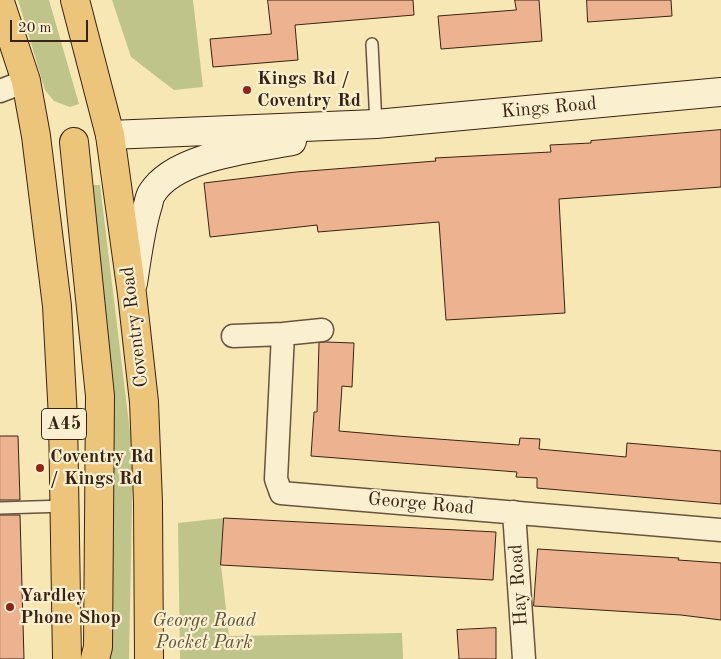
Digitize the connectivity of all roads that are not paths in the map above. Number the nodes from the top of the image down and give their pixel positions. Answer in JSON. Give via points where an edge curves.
{"nodes":[{"id":1,"x":75,"y":0,"type":"edge"},
{"id":2,"x":0,"y":2,"type":"edge"},
{"id":3,"x":372,"y":44,"type":"dead end"},
{"id":4,"x":26,"y":81,"type":"junction"},
{"id":5,"x":0,"y":91,"type":"edge"},
{"id":6,"x":721,"y":92,"type":"edge"},
{"id":7,"x":376,"y":124,"type":"junction"},
{"id":8,"x":110,"y":135,"type":"junction"},
{"id":9,"x":36,"y":136,"type":"junction"},
{"id":10,"x":74,"y":142,"type":"junction"},
{"id":11,"x":132,"y":294,"type":"junction"},
{"id":12,"x":322,"y":330,"type":"dead end"},
{"id":13,"x":283,"y":334,"type":"junction"},
{"id":14,"x":233,"y":336,"type":"dead end"},
{"id":15,"x":65,"y":506,"type":"junction"},
{"id":16,"x":0,"y":508,"type":"edge"},
{"id":17,"x":514,"y":512,"type":"junction"},
{"id":18,"x":721,"y":530,"type":"edge"},
{"id":19,"x":67,"y":659,"type":"edge"},
{"id":20,"x":95,"y":659,"type":"edge"},
{"id":21,"x":149,"y":659,"type":"edge"},
{"id":22,"x":524,"y":659,"type":"edge"}],
"edges":[{"from":1,"to":8,"type":"highway","name":"Coventry Road"},
{"from":2,"to":4,"type":"highway","number":"A45"},
{"from":3,"to":7,"type":"lane"},
{"from":4,"to":5,"type":"street"},
{"from":4,"to":9,"type":"highway","number":"A45"},
{"from":6,"to":7,"type":"street","name":"Kings Road"},
{"from":7,"to":8,"type":"street","name":"Kings Road"},
{"from":7,"to":11,"type":"street","name":"Kings Road","via":[[216,156],[170,175],[152,194],[143,220]]},
{"from":8,"to":10,"type":"highway"},
{"from":8,"to":11,"type":"highway","name":"Coventry Road"},
{"from":9,"to":10,"type":"highway"},
{"from":9,"to":15,"type":"highway","number":"A45","via":[[57,306]]},
{"from":10,"to":20,"type":"highway","via":[[100,396],[98,647]]},
{"from":11,"to":21,"type":"highway","name":"Coventry Road","via":[[144,402]]},
{"from":12,"to":13,"type":"street"},
{"from":13,"to":14,"type":"street"},
{"from":13,"to":17,"type":"street","name":"George Road","via":[[276,479],[281,493]]},
{"from":15,"to":16,"type":"lane"},
{"from":15,"to":19,"type":"highway","number":"A45"},
{"from":17,"to":18,"type":"street","name":"George Road"},
{"from":17,"to":22,"type":"street","name":"Hay Road"}]}
